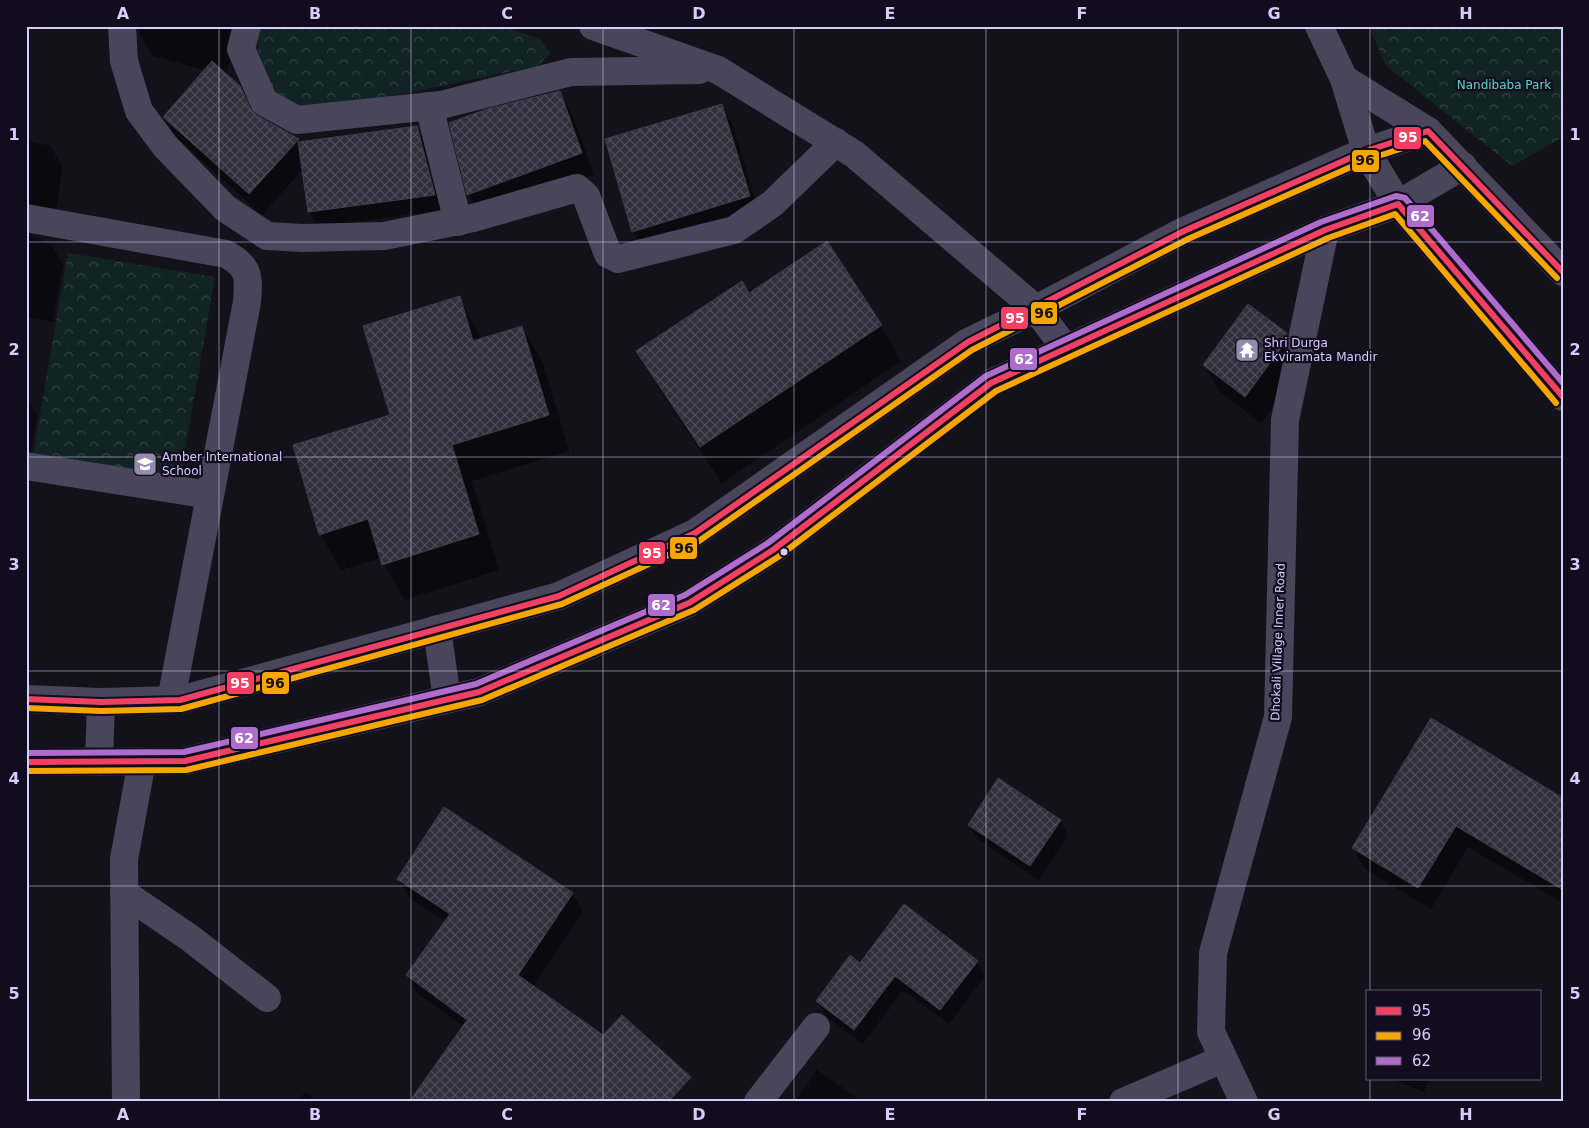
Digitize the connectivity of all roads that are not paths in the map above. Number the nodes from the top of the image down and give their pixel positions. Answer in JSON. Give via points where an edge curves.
{"nodes":[{"id":1,"x":122,"y":26,"type":"edge"},
{"id":2,"x":247,"y":26,"type":"edge"},
{"id":3,"x":593,"y":26,"type":"edge"},
{"id":4,"x":1319,"y":26,"type":"edge"},
{"id":5,"x":627,"y":32,"type":"edge"},
{"id":6,"x":718,"y":70,"type":"junction"},
{"id":7,"x":1344,"y":79,"type":"junction"},
{"id":8,"x":429,"y":106,"type":"junction"},
{"id":9,"x":1428,"y":131,"type":"junction"},
{"id":10,"x":836,"y":142,"type":"junction"},
{"id":11,"x":1366,"y":150,"type":"junction"},
{"id":12,"x":1463,"y":166,"type":"junction"},
{"id":13,"x":1398,"y":204,"type":"junction"},
{"id":14,"x":26,"y":218,"type":"edge"},
{"id":15,"x":458,"y":222,"type":"junction"},
{"id":16,"x":1325,"y":230,"type":"junction"},
{"id":17,"x":1563,"y":272,"type":"edge"},
{"id":18,"x":1036,"y":310,"type":"junction"},
{"id":19,"x":1066,"y":349,"type":"junction"},
{"id":20,"x":1563,"y":397,"type":"edge"},
{"id":21,"x":26,"y":466,"type":"edge"},
{"id":22,"x":210,"y":495,"type":"junction"},
{"id":23,"x":437,"y":629,"type":"junction"},
{"id":24,"x":26,"y":699,"type":"edge"},
{"id":25,"x":171,"y":700,"type":"junction"},
{"id":26,"x":447,"y":700,"type":"junction"},
{"id":27,"x":101,"y":702,"type":"junction"},
{"id":28,"x":142,"y":761,"type":"junction"},
{"id":29,"x":26,"y":762,"type":"edge"},
{"id":30,"x":99,"y":762,"type":"junction"},
{"id":31,"x":124,"y":893,"type":"junction"},
{"id":32,"x":267,"y":998,"type":"dead end"},
{"id":33,"x":816,"y":1027,"type":"dead end"},
{"id":34,"x":1223,"y":1059,"type":"junction"},
{"id":35,"x":126,"y":1102,"type":"edge"},
{"id":36,"x":758,"y":1102,"type":"edge"},
{"id":37,"x":1124,"y":1102,"type":"edge"},
{"id":38,"x":1244,"y":1102,"type":"edge"}],
"edges":[{"from":1,"to":15,"type":"street","via":[[124,61],[139,111],[166,146],[225,208],[266,236],[384,236]]},
{"from":2,"to":8,"type":"street","via":[[241,49],[264,102],[297,120]]},
{"from":3,"to":5,"type":"street"},
{"from":4,"to":7,"type":"street"},
{"from":5,"to":6,"type":"street"},
{"from":6,"to":8,"type":"street","via":[[571,72]]},
{"from":6,"to":10,"type":"street"},
{"from":7,"to":9,"type":"street"},
{"from":7,"to":11,"type":"street"},
{"from":8,"to":15,"type":"street"},
{"from":9,"to":11,"type":"street"},
{"from":9,"to":12,"type":"street"},
{"from":10,"to":15,"type":"street","via":[[772,204],[734,230],[618,259],[608,254],[586,196],[577,188]]},
{"from":10,"to":18,"type":"street"},
{"from":11,"to":13,"type":"street"},
{"from":11,"to":18,"type":"street","via":[[1184,231]]},
{"from":12,"to":13,"type":"street"},
{"from":12,"to":17,"type":"street"},
{"from":13,"to":16,"type":"street"},
{"from":13,"to":20,"type":"street"},
{"from":14,"to":22,"type":"street","via":[[226,254],[240,262],[249,278],[247,302]]},
{"from":16,"to":19,"type":"street"},
{"from":16,"to":34,"type":"street","name":"Dhokali Village Inner Road","via":[[1285,420],[1278,717],[1213,953],[1211,1032]]},
{"from":18,"to":19,"type":"street"},
{"from":18,"to":23,"type":"street","via":[[968,342],[696,533],[559,596]]},
{"from":19,"to":26,"type":"street","via":[[991,384],[772,550],[689,603],[479,692]]},
{"from":21,"to":22,"type":"street"},
{"from":22,"to":25,"type":"street"},
{"from":23,"to":25,"type":"street"},
{"from":23,"to":26,"type":"street"},
{"from":24,"to":27,"type":"street"},
{"from":25,"to":27,"type":"street"},
{"from":26,"to":28,"type":"street","via":[[185,761]]},
{"from":27,"to":30,"type":"street"},
{"from":28,"to":30,"type":"street"},
{"from":28,"to":31,"type":"street","via":[[124,859]]},
{"from":29,"to":30,"type":"street"},
{"from":31,"to":32,"type":"street","via":[[190,938]]},
{"from":31,"to":35,"type":"street"},
{"from":33,"to":36,"type":"street"},
{"from":34,"to":37,"type":"street"},
{"from":34,"to":38,"type":"street","name":"Dhokali Village Inner Road"}]}
